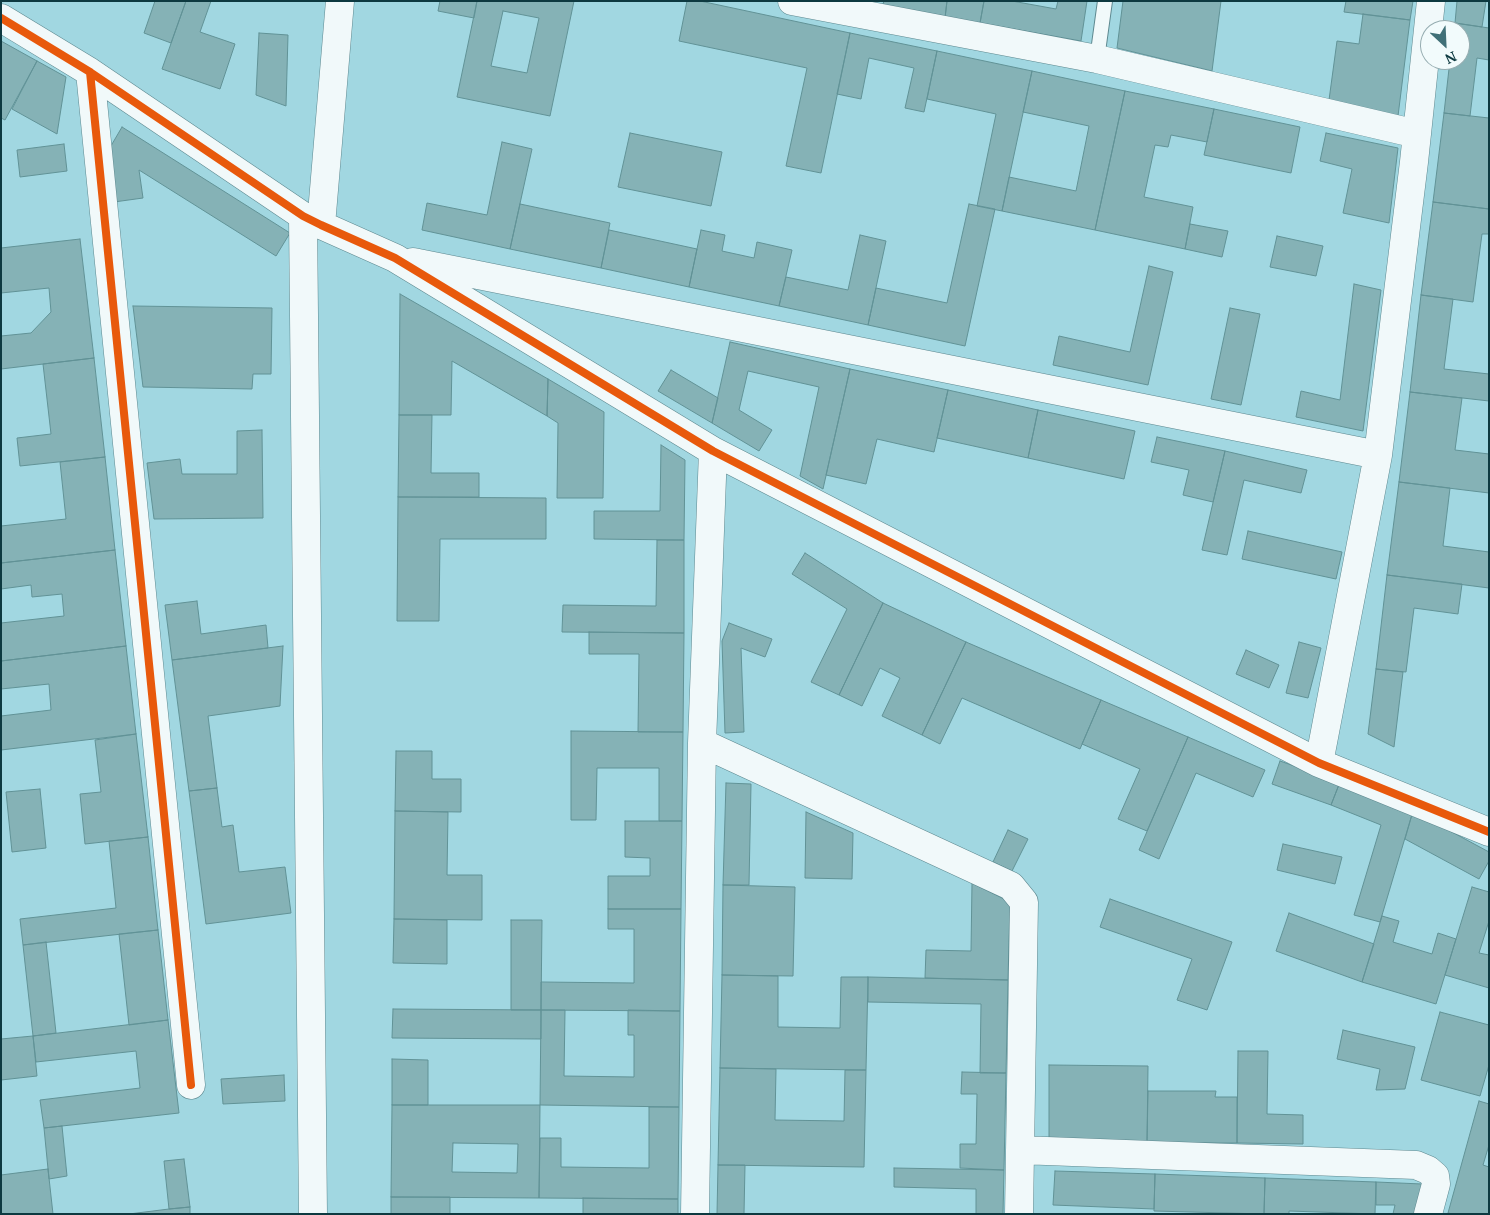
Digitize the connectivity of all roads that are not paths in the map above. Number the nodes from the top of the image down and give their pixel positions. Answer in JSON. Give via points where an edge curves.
{"nodes":[{"id":1,"x":340,"y":1,"type":"edge"},
{"id":2,"x":792,"y":1,"type":"edge"},
{"id":3,"x":1106,"y":1,"type":"edge"},
{"id":4,"x":1431,"y":1,"type":"edge"},
{"id":5,"x":1,"y":18,"type":"edge"},
{"id":6,"x":1097,"y":59,"type":"junction"},
{"id":7,"x":90,"y":72,"type":"junction"},
{"id":8,"x":1417,"y":134,"type":"junction"},
{"id":9,"x":312,"y":221,"type":"junction"},
{"id":10,"x":396,"y":258,"type":"junction"},
{"id":11,"x":713,"y":451,"type":"junction"},
{"id":12,"x":1378,"y":455,"type":"junction"},
{"id":13,"x":702,"y":743,"type":"junction"},
{"id":14,"x":1319,"y":763,"type":"junction"},
{"id":15,"x":1489,"y":832,"type":"edge"},
{"id":16,"x":191,"y":1084,"type":"dead end"},
{"id":17,"x":1020,"y":1150,"type":"junction"},
{"id":18,"x":313,"y":1214,"type":"edge"},
{"id":19,"x":695,"y":1214,"type":"edge"},
{"id":20,"x":1019,"y":1214,"type":"edge"},
{"id":21,"x":1428,"y":1214,"type":"edge"}],
"edges":[{"from":1,"to":9,"type":"street"},
{"from":2,"to":6,"type":"street"},
{"from":3,"to":6,"type":"lane"},
{"from":4,"to":8,"type":"street"},
{"from":5,"to":7,"type":"street"},
{"from":6,"to":8,"type":"street"},
{"from":7,"to":9,"type":"street"},
{"from":7,"to":16,"type":"street"},
{"from":8,"to":12,"type":"street"},
{"from":9,"to":10,"type":"street"},
{"from":9,"to":18,"type":"street"},
{"from":10,"to":11,"type":"street"},
{"from":10,"to":12,"type":"street"},
{"from":11,"to":13,"type":"street"},
{"from":11,"to":14,"type":"street"},
{"from":12,"to":14,"type":"street"},
{"from":13,"to":17,"type":"street","via":[[1011,886],[1024,902]]},
{"from":13,"to":19,"type":"street"},
{"from":14,"to":15,"type":"street"},
{"from":17,"to":20,"type":"street"},
{"from":17,"to":21,"type":"street","via":[[1416,1165],[1435,1176]]}]}
